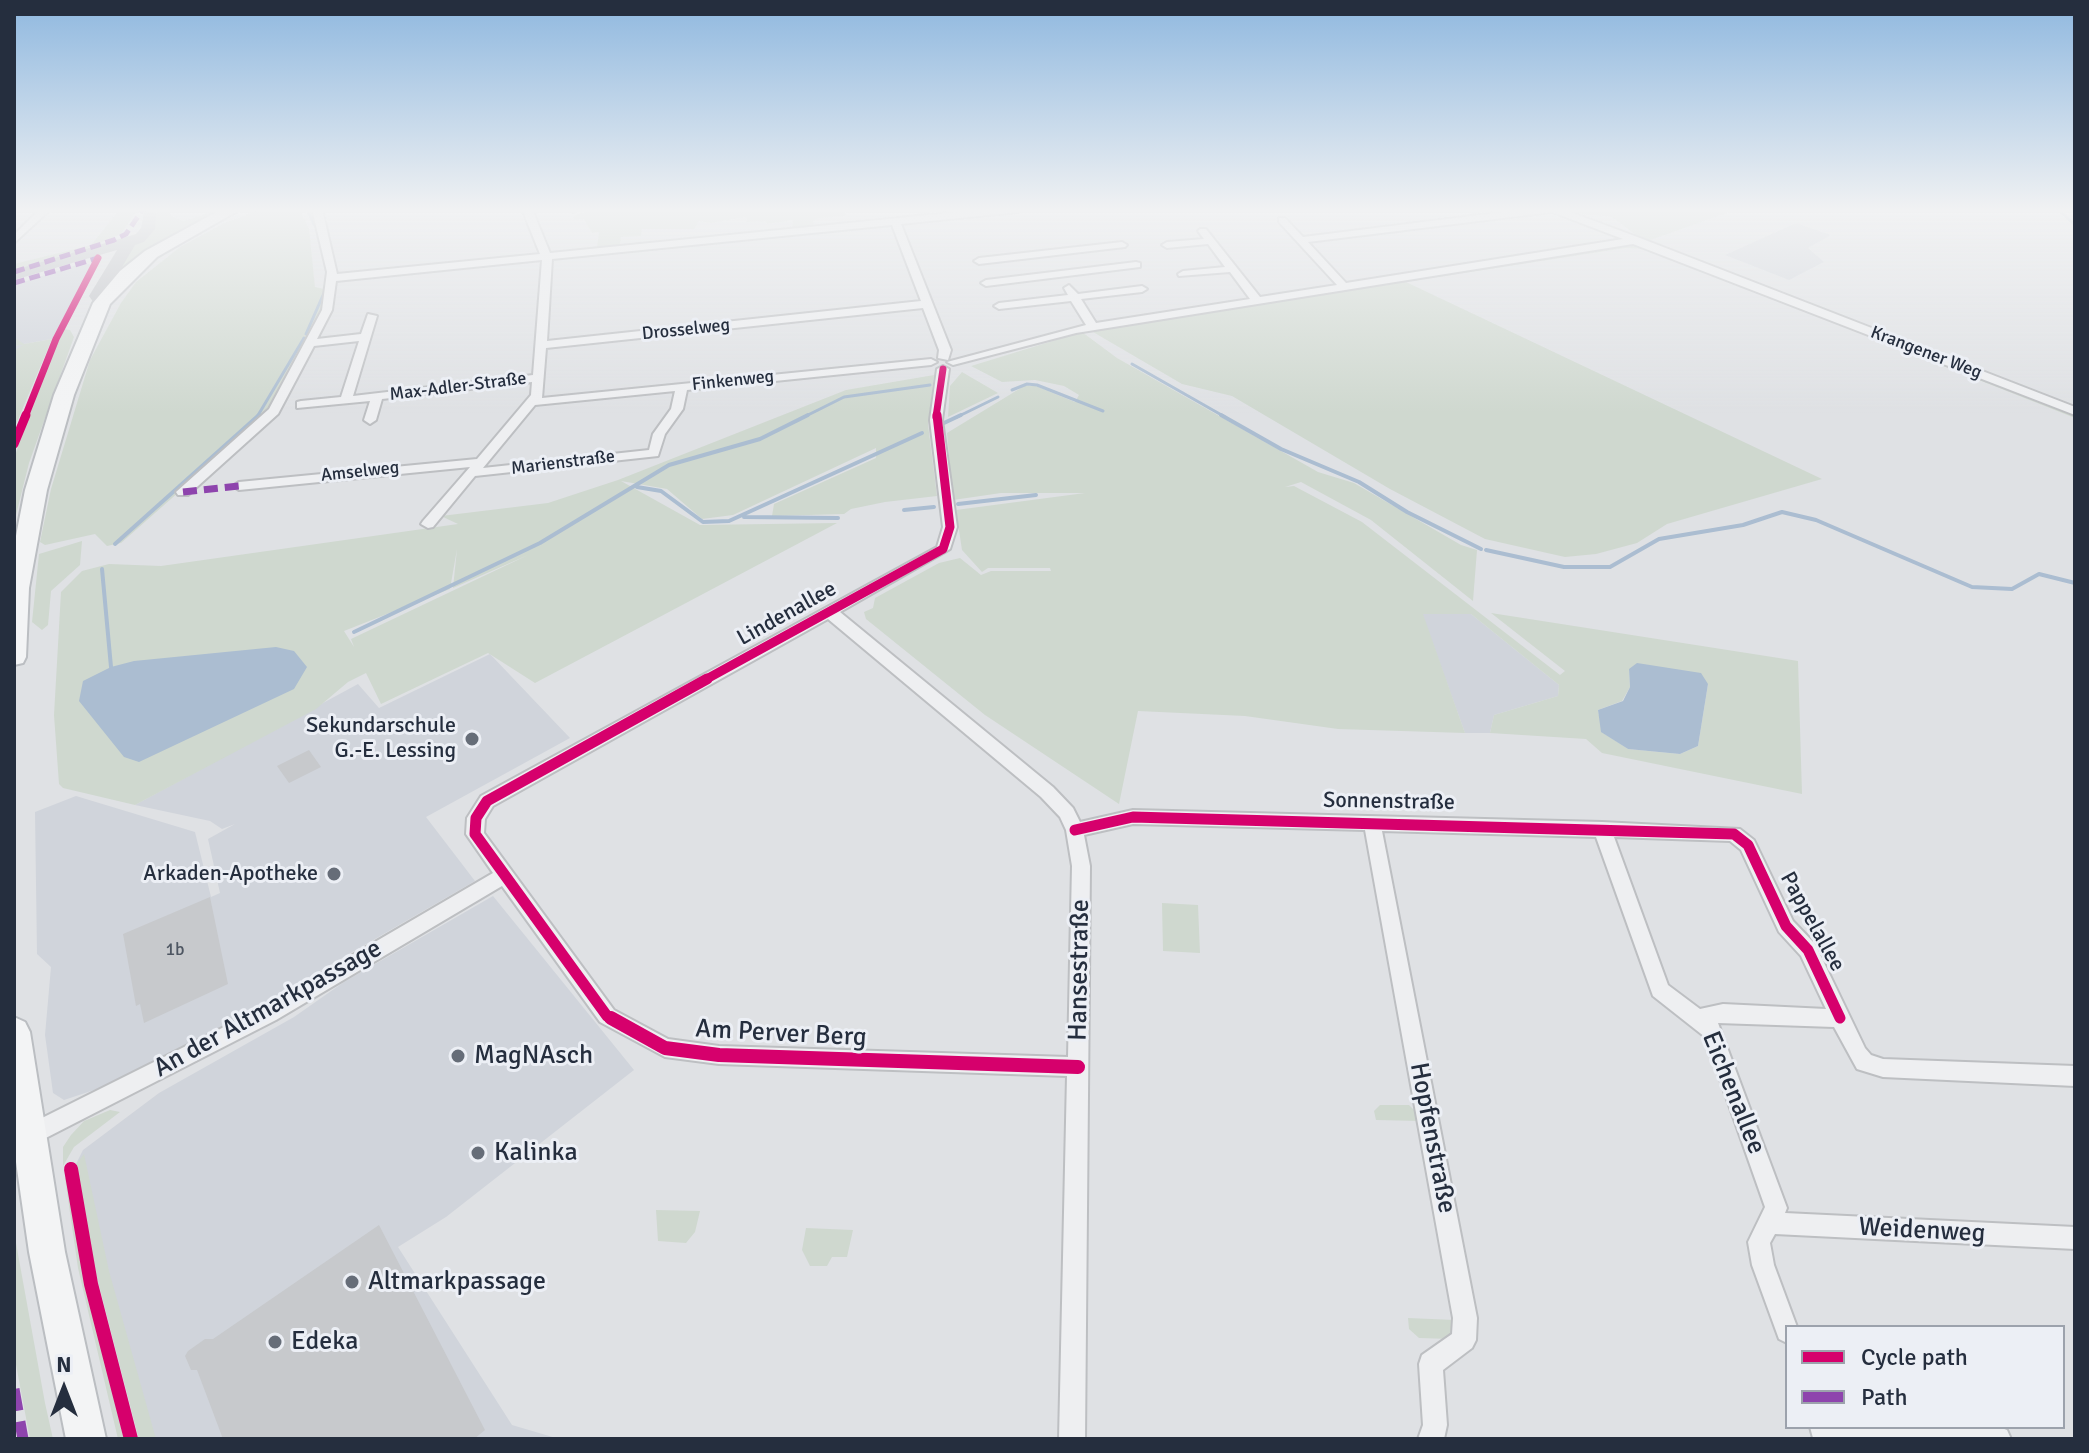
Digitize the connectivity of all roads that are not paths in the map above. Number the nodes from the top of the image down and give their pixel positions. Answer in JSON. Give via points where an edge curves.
{"nodes":[{"id":1,"x":108,"y":277,"type":"edge"},
{"id":2,"x":124,"y":277,"type":"edge"},
{"id":3,"x":343,"y":277,"type":"edge"},
{"id":4,"x":545,"y":277,"type":"edge"},
{"id":5,"x":917,"y":277,"type":"edge"},
{"id":6,"x":1032,"y":277,"type":"edge"},
{"id":7,"x":1063,"y":277,"type":"edge"},
{"id":8,"x":1237,"y":277,"type":"edge"},
{"id":9,"x":1335,"y":277,"type":"edge"},
{"id":10,"x":1413,"y":277,"type":"edge"},
{"id":11,"x":1731,"y":277,"type":"edge"},
{"id":12,"x":332,"y":278,"type":"joint"},
{"id":13,"x":986,"y":283,"type":"dead end"},
{"id":14,"x":1345,"y":288,"type":"junction"},
{"id":15,"x":1142,"y":289,"type":"dead end"},
{"id":16,"x":1074,"y":297,"type":"junction"},
{"id":17,"x":1258,"y":302,"type":"junction"},
{"id":18,"x":102,"y":303,"type":"junction"},
{"id":19,"x":927,"y":304,"type":"junction"},
{"id":20,"x":999,"y":306,"type":"dead end"},
{"id":21,"x":372,"y":316,"type":"dead end"},
{"id":22,"x":1093,"y":328,"type":"junction"},
{"id":23,"x":366,"y":337,"type":"junction"},
{"id":24,"x":309,"y":343,"type":"junction"},
{"id":25,"x":541,"y":345,"type":"junction"},
{"id":26,"x":947,"y":363,"type":"junction"},
{"id":27,"x":538,"y":378,"type":"junction"},
{"id":28,"x":682,"y":387,"type":"junction"},
{"id":29,"x":377,"y":397,"type":"junction"},
{"id":30,"x":346,"y":400,"type":"junction"},
{"id":31,"x":536,"y":402,"type":"junction"},
{"id":32,"x":301,"y":405,"type":"dead end"},
{"id":33,"x":2075,"y":411,"type":"edge"},
{"id":34,"x":370,"y":420,"type":"dead end"},
{"id":35,"x":476,"y":467,"type":"junction"},
{"id":36,"x":239,"y":486,"type":"dead end"},
{"id":37,"x":183,"y":492,"type":"dead end"},
{"id":38,"x":428,"y":524,"type":"dead end"},
{"id":39,"x":831,"y":613,"type":"junction"},
{"id":40,"x":14,"y":657,"type":"edge"},
{"id":41,"x":487,"y":801,"type":"joint"},
{"id":42,"x":1372,"y":822,"type":"junction"},
{"id":43,"x":1602,"y":829,"type":"junction"},
{"id":44,"x":1075,"y":830,"type":"junction"},
{"id":45,"x":1704,"y":832,"type":"joint"},
{"id":46,"x":504,"y":876,"type":"junction"},
{"id":47,"x":1701,"y":1018,"type":"junction"},
{"id":48,"x":1840,"y":1018,"type":"junction"},
{"id":49,"x":14,"y":1032,"type":"edge"},
{"id":50,"x":1078,"y":1067,"type":"junction"},
{"id":51,"x":2075,"y":1076,"type":"edge"},
{"id":52,"x":28,"y":1136,"type":"junction"},
{"id":53,"x":1770,"y":1223,"type":"junction"},
{"id":54,"x":2075,"y":1238,"type":"edge"},
{"id":55,"x":1785,"y":1326,"type":"edge"},
{"id":56,"x":1823,"y":1432,"type":"edge"},
{"id":57,"x":86,"y":1439,"type":"edge"},
{"id":58,"x":1072,"y":1439,"type":"edge"},
{"id":59,"x":1083,"y":1439,"type":"edge"},
{"id":60,"x":1431,"y":1439,"type":"edge"},
{"id":61,"x":1998,"y":1439,"type":"edge"}],
"edges":[{"from":1,"to":18,"type":"main road","via":[[97,296]]},
{"from":2,"to":18,"type":"main road"},
{"from":3,"to":12,"type":"street"},
{"from":4,"to":25,"type":"street"},
{"from":5,"to":19,"type":"street"},
{"from":6,"to":13,"type":"street"},
{"from":7,"to":16,"type":"street"},
{"from":8,"to":17,"type":"street"},
{"from":9,"to":14,"type":"street"},
{"from":10,"to":14,"type":"street"},
{"from":11,"to":33,"type":"street","name":"Krangener Weg"},
{"from":12,"to":24,"type":"street","via":[[330,304]]},
{"from":14,"to":17,"type":"street"},
{"from":15,"to":16,"type":"street"},
{"from":16,"to":20,"type":"street"},
{"from":16,"to":22,"type":"street"},
{"from":17,"to":22,"type":"street"},
{"from":18,"to":40,"type":"main road","via":[[61,402],[36,490],[17,588]]},
{"from":19,"to":25,"type":"street","name":"Drosselweg"},
{"from":19,"to":26,"type":"street"},
{"from":21,"to":23,"type":"street"},
{"from":22,"to":26,"type":"street"},
{"from":23,"to":24,"type":"street"},
{"from":23,"to":30,"type":"street"},
{"from":24,"to":37,"type":"street","via":[[274,411]]},
{"from":25,"to":27,"type":"street"},
{"from":26,"to":28,"type":"street","name":"Finkenweg"},
{"from":26,"to":39,"type":"street","name":"Lindenallee","via":[[936,420],[949,540],[932,558]]},
{"from":27,"to":29,"type":"street","name":"Max-Adler-Straße"},
{"from":27,"to":31,"type":"street"},
{"from":28,"to":31,"type":"street","name":"Finkenweg"},
{"from":28,"to":35,"type":"street","name":"Marienstraße","via":[[680,404],[659,434],[654,453]]},
{"from":29,"to":30,"type":"street","name":"Max-Adler-Straße"},
{"from":29,"to":34,"type":"street","name":"Max-Adler-Straße"},
{"from":30,"to":32,"type":"street","name":"Max-Adler-Straße"},
{"from":31,"to":35,"type":"street","name":"Marienstraße"},
{"from":35,"to":36,"type":"street","name":"Amselweg"},
{"from":35,"to":38,"type":"street","name":"Marienstraße"},
{"from":39,"to":41,"type":"street","name":"Lindenallee"},
{"from":39,"to":44,"type":"street","name":"Hansestraße","via":[[1047,792]]},
{"from":41,"to":46,"type":"street","name":"Am Perver Berg","via":[[476,818],[475,834]]},
{"from":42,"to":43,"type":"street","name":"Sonnenstraße"},
{"from":42,"to":44,"type":"street","name":"Sonnenstraße","via":[[1133,817]]},
{"from":42,"to":60,"type":"street","name":"Hopfenstraße","via":[[1465,1318],[1464,1340],[1431,1364]]},
{"from":43,"to":45,"type":"street","name":"Sonnenstraße"},
{"from":43,"to":47,"type":"street","name":"Eichenallee","via":[[1660,990]]},
{"from":44,"to":50,"type":"street","name":"Hansestraße","via":[[1081,866]]},
{"from":45,"to":48,"type":"street","name":"Pappelallee","via":[[1734,834],[1748,845],[1786,926],[1808,950]]},
{"from":46,"to":50,"type":"street","name":"Am Perver Berg","via":[[607,1016],[665,1048],[719,1055]]},
{"from":46,"to":52,"type":"street","name":"An der Altmarkpassage","via":[[269,1014]]},
{"from":47,"to":48,"type":"street","via":[[1723,1013]]},
{"from":47,"to":53,"type":"street","name":"Eichenallee","via":[[1713,1031],[1769,1183],[1776,1208]]},
{"from":48,"to":51,"type":"street","name":"Pappelallee","via":[[1864,1062],[1873,1067]]},
{"from":49,"to":52,"type":"main road"},
{"from":50,"to":58,"type":"street","name":"Hansestraße"},
{"from":52,"to":57,"type":"main road"},
{"from":53,"to":54,"type":"street","name":"Weidenweg"},
{"from":53,"to":55,"type":"street","name":"Eichenallee","via":[[1759,1242]]},
{"from":56,"to":61,"type":"street"},
{"from":58,"to":59,"type":"street"}]}
